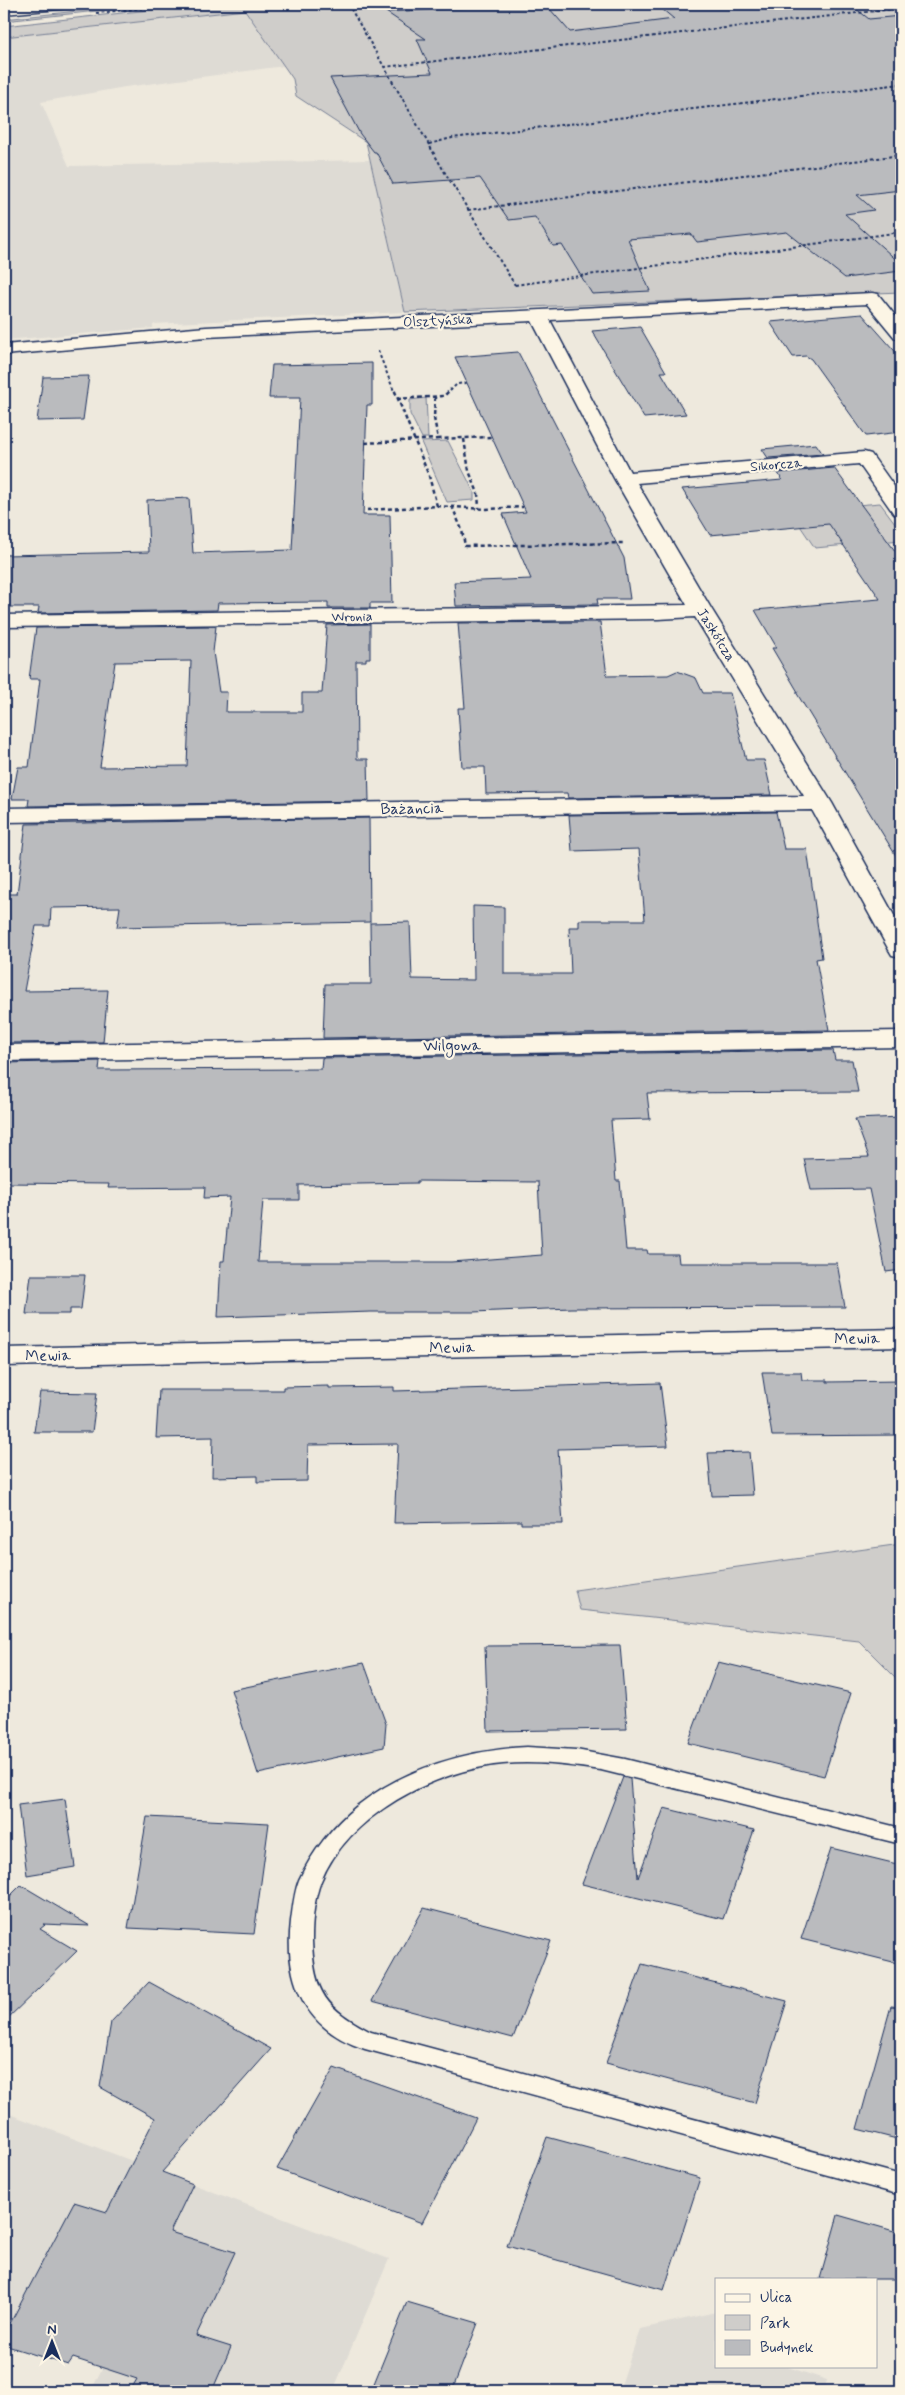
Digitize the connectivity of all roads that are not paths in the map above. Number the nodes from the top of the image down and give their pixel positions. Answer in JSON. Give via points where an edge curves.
{"nodes":[{"id":1,"x":70,"y":4,"type":"edge"},
{"id":2,"x":4,"y":11,"type":"edge"},
{"id":3,"x":539,"y":316,"type":"junction"},
{"id":4,"x":901,"y":334,"type":"edge"},
{"id":5,"x":4,"y":350,"type":"edge"},
{"id":6,"x":624,"y":478,"type":"junction"},
{"id":7,"x":901,"y":510,"type":"edge"},
{"id":8,"x":701,"y":610,"type":"junction"},
{"id":9,"x":4,"y":621,"type":"edge"},
{"id":10,"x":820,"y":803,"type":"junction"},
{"id":11,"x":4,"y":815,"type":"edge"},
{"id":12,"x":901,"y":950,"type":"edge"},
{"id":13,"x":901,"y":1038,"type":"edge"},
{"id":14,"x":4,"y":1053,"type":"edge"},
{"id":15,"x":901,"y":1338,"type":"edge"},
{"id":16,"x":4,"y":1357,"type":"edge"},
{"id":17,"x":901,"y":1836,"type":"edge"},
{"id":18,"x":901,"y":2185,"type":"edge"}],
"edges":[{"from":1,"to":2,"type":"street"},
{"from":3,"to":4,"type":"street","name":"Olsztyńska","via":[[872,298]]},
{"from":3,"to":5,"type":"street","name":"Olsztyńska","via":[[215,331]]},
{"from":3,"to":6,"type":"street","name":"Jaskółcza"},
{"from":6,"to":7,"type":"street","name":"Sikorcza","via":[[864,458]]},
{"from":6,"to":8,"type":"street","name":"Jaskółcza"},
{"from":8,"to":9,"type":"street","name":"Wronia"},
{"from":8,"to":10,"type":"street","name":"Jaskółcza"},
{"from":10,"to":11,"type":"street","name":"Bażancia"},
{"from":10,"to":12,"type":"street","name":"Jaskółcza"},
{"from":13,"to":14,"type":"street","name":"Wilgowa"},
{"from":15,"to":16,"type":"street","name":"Mewia"},
{"from":17,"to":18,"type":"lane","via":[[621,1766],[559,1756],[502,1756],[412,1780],[373,1805],[343,1830],[322,1860],[306,1892],[300,1932],[303,1979],[310,1998],[336,2025],[365,2040]]}]}
